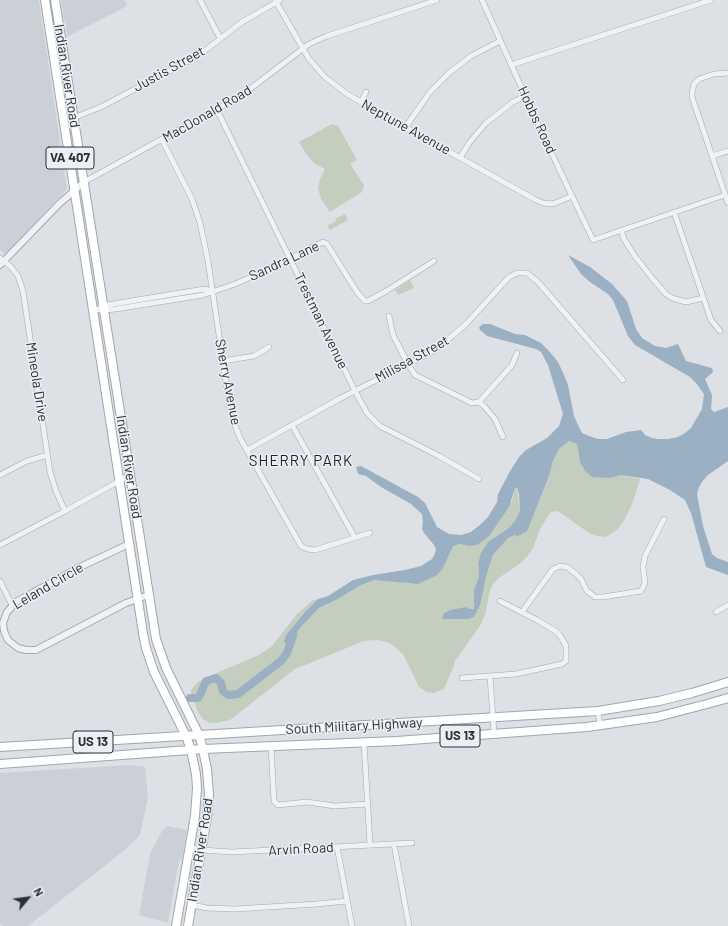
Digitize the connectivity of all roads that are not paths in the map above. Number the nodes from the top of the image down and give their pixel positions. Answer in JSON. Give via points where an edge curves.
{"nodes":[{"id":1,"x":45,"y":0,"type":"edge"},
{"id":2,"x":55,"y":0,"type":"edge"},
{"id":3,"x":200,"y":0,"type":"edge"},
{"id":4,"x":437,"y":0,"type":"edge"},
{"id":5,"x":482,"y":0,"type":"edge"},
{"id":6,"x":711,"y":0,"type":"edge"},
{"id":7,"x":277,"y":1,"type":"edge"},
{"id":8,"x":220,"y":38,"type":"junction"},
{"id":9,"x":500,"y":41,"type":"junction"},
{"id":10,"x":302,"y":48,"type":"junction"},
{"id":11,"x":511,"y":65,"type":"junction"},
{"id":12,"x":728,"y":73,"type":"edge"},
{"id":13,"x":366,"y":92,"type":"dead end"},
{"id":14,"x":525,"y":96,"type":"junction"},
{"id":15,"x":361,"y":102,"type":"junction"},
{"id":16,"x":217,"y":110,"type":"junction"},
{"id":17,"x":73,"y":118,"type":"junction"},
{"id":18,"x":405,"y":128,"type":"junction"},
{"id":19,"x":162,"y":140,"type":"junction"},
{"id":20,"x":728,"y":151,"type":"edge"},
{"id":21,"x":712,"y":156,"type":"junction"},
{"id":22,"x":460,"y":158,"type":"junction"},
{"id":23,"x":84,"y":182,"type":"junction"},
{"id":24,"x":75,"y":189,"type":"junction"},
{"id":25,"x":725,"y":195,"type":"junction"},
{"id":26,"x":572,"y":196,"type":"junction"},
{"id":27,"x":728,"y":203,"type":"edge"},
{"id":28,"x":674,"y":212,"type":"junction"},
{"id":29,"x":650,"y":213,"type":"dead end"},
{"id":30,"x":653,"y":220,"type":"junction"},
{"id":31,"x":621,"y":230,"type":"junction"},
{"id":32,"x":290,"y":258,"type":"junction"},
{"id":33,"x":1,"y":261,"type":"edge"},
{"id":34,"x":434,"y":261,"type":"dead end"},
{"id":35,"x":212,"y":291,"type":"junction"},
{"id":36,"x":703,"y":298,"type":"junction"},
{"id":37,"x":104,"y":308,"type":"junction"},
{"id":38,"x":93,"y":309,"type":"junction"},
{"id":39,"x":389,"y":316,"type":"dead end"},
{"id":40,"x":720,"y":331,"type":"dead end"},
{"id":41,"x":269,"y":347,"type":"dead end"},
{"id":42,"x":517,"y":353,"type":"dead end"},
{"id":43,"x":223,"y":361,"type":"junction"},
{"id":44,"x":408,"y":364,"type":"junction"},
{"id":45,"x":623,"y":380,"type":"dead end"},
{"id":46,"x":355,"y":391,"type":"junction"},
{"id":47,"x":479,"y":402,"type":"junction"},
{"id":48,"x":292,"y":425,"type":"junction"},
{"id":49,"x":503,"y":437,"type":"dead end"},
{"id":50,"x":247,"y":450,"type":"junction"},
{"id":51,"x":48,"y":455,"type":"junction"},
{"id":52,"x":0,"y":475,"type":"edge"},
{"id":53,"x":130,"y":475,"type":"junction"},
{"id":54,"x":479,"y":479,"type":"dead end"},
{"id":55,"x":119,"y":481,"type":"junction"},
{"id":56,"x":65,"y":511,"type":"junction"},
{"id":57,"x":664,"y":519,"type":"dead end"},
{"id":58,"x":370,"y":533,"type":"dead end"},
{"id":59,"x":354,"y":538,"type":"junction"},
{"id":60,"x":129,"y":544,"type":"junction"},
{"id":61,"x":0,"y":545,"type":"edge"},
{"id":62,"x":0,"y":581,"type":"edge"},
{"id":63,"x":148,"y":595,"type":"junction"},
{"id":64,"x":137,"y":598,"type":"junction"},
{"id":65,"x":500,"y":601,"type":"dead end"},
{"id":66,"x":12,"y":605,"type":"junction"},
{"id":67,"x":728,"y":605,"type":"edge"},
{"id":68,"x":522,"y":612,"type":"junction"},
{"id":69,"x":716,"y":612,"type":"dead end"},
{"id":70,"x":490,"y":676,"type":"junction"},
{"id":71,"x":462,"y":678,"type":"dead end"},
{"id":72,"x":728,"y":682,"type":"edge"},
{"id":73,"x":728,"y":698,"type":"edge"},
{"id":74,"x":598,"y":711,"type":"junction"},
{"id":75,"x":493,"y":717,"type":"junction"},
{"id":76,"x":600,"y":725,"type":"junction"},
{"id":77,"x":494,"y":733,"type":"junction"},
{"id":78,"x":199,"y":735,"type":"junction"},
{"id":79,"x":186,"y":736,"type":"junction"},
{"id":80,"x":364,"y":743,"type":"junction"},
{"id":81,"x":271,"y":746,"type":"junction"},
{"id":82,"x":0,"y":747,"type":"edge"},
{"id":83,"x":203,"y":749,"type":"junction"},
{"id":84,"x":191,"y":750,"type":"junction"},
{"id":85,"x":0,"y":764,"type":"edge"},
{"id":86,"x":368,"y":804,"type":"junction"},
{"id":87,"x":412,"y":843,"type":"dead end"},
{"id":88,"x":394,"y":844,"type":"junction"},
{"id":89,"x":370,"y":845,"type":"junction"},
{"id":90,"x":190,"y":847,"type":"junction"},
{"id":91,"x":337,"y":847,"type":"junction"},
{"id":92,"x":201,"y":850,"type":"junction"},
{"id":93,"x":347,"y":901,"type":"junction"},
{"id":94,"x":192,"y":905,"type":"junction"},
{"id":95,"x":176,"y":926,"type":"edge"},
{"id":96,"x":188,"y":926,"type":"edge"},
{"id":97,"x":352,"y":926,"type":"edge"},
{"id":98,"x":409,"y":926,"type":"edge"}],
"edges":[{"from":1,"to":24,"type":"main road","name":"Indian River Road","number":"VA 407"},
{"from":2,"to":17,"type":"main road","name":"Indian River Road","number":"VA 407"},
{"from":3,"to":8,"type":"street"},
{"from":4,"to":10,"type":"street","name":"MacDonald Road","via":[[318,40]]},
{"from":5,"to":9,"type":"street","name":"Hobbs Road"},
{"from":6,"to":11,"type":"street"},
{"from":7,"to":8,"type":"street","name":"Justis Street"},
{"from":7,"to":10,"type":"street","name":"Neptune Avenue"},
{"from":8,"to":17,"type":"street","name":"Justis Street","via":[[198,56],[101,107]]},
{"from":9,"to":11,"type":"street","name":"Hobbs Road"},
{"from":9,"to":18,"type":"street","via":[[471,56],[449,73],[430,92]]},
{"from":10,"to":15,"type":"street","name":"Neptune Avenue","via":[[325,77]]},
{"from":10,"to":16,"type":"street","name":"MacDonald Road","via":[[254,88]]},
{"from":11,"to":14,"type":"street","name":"Hobbs Road"},
{"from":12,"to":21,"type":"street","via":[[706,76],[699,79],[692,88],[692,97]]},
{"from":13,"to":15,"type":"street"},
{"from":14,"to":22,"type":"street","via":[[486,123]]},
{"from":14,"to":26,"type":"street","name":"Hobbs Road"},
{"from":15,"to":18,"type":"street","name":"Neptune Avenue"},
{"from":16,"to":19,"type":"street","name":"MacDonald Road"},
{"from":16,"to":32,"type":"street","name":"Trestman Avenue"},
{"from":17,"to":23,"type":"main road","name":"Indian River Road","number":"VA 407"},
{"from":18,"to":22,"type":"street","name":"Neptune Avenue"},
{"from":19,"to":23,"type":"street","name":"MacDonald Road"},
{"from":19,"to":35,"type":"street","name":"Sherry Avenue","via":[[196,210],[204,238]]},
{"from":20,"to":21,"type":"street"},
{"from":21,"to":25,"type":"street"},
{"from":22,"to":26,"type":"street","name":"Neptune Avenue","via":[[543,203],[553,204]]},
{"from":23,"to":24,"type":"street","name":"MacDonald Road"},
{"from":23,"to":37,"type":"main road","name":"Indian River Road"},
{"from":24,"to":33,"type":"street","name":"MacDonald Road"},
{"from":24,"to":38,"type":"main road","name":"Indian River Road"},
{"from":25,"to":27,"type":"street"},
{"from":25,"to":28,"type":"street"},
{"from":26,"to":31,"type":"street","name":"Hobbs Road","via":[[593,240]]},
{"from":28,"to":30,"type":"street"},
{"from":28,"to":36,"type":"street"},
{"from":29,"to":30,"type":"street"},
{"from":30,"to":31,"type":"street"},
{"from":31,"to":36,"type":"street","via":[[634,255],[666,294],[686,302]]},
{"from":32,"to":34,"type":"street","name":"Sandra Lane","via":[[325,242],[363,300],[368,301]]},
{"from":32,"to":35,"type":"street","name":"Sandra Lane","via":[[236,284]]},
{"from":32,"to":46,"type":"street","name":"Trestman Avenue"},
{"from":33,"to":51,"type":"street","name":"Mineola Drive","via":[[11,267],[18,276],[23,291]]},
{"from":35,"to":37,"type":"street","name":"Sandra Lane","via":[[203,295]]},
{"from":35,"to":43,"type":"street","name":"Sherry Avenue"},
{"from":36,"to":40,"type":"street","via":[[711,320]]},
{"from":37,"to":38,"type":"street","name":"Sandra Lane"},
{"from":37,"to":53,"type":"main road","name":"Indian River Road"},
{"from":38,"to":55,"type":"main road","name":"Indian River Road"},
{"from":39,"to":44,"type":"street","via":[[393,334]]},
{"from":41,"to":43,"type":"street","via":[[254,356]]},
{"from":42,"to":47,"type":"street","via":[[512,365]]},
{"from":43,"to":50,"type":"street","name":"Sherry Avenue","via":[[232,417]]},
{"from":44,"to":45,"type":"street","name":"Milissa Street","via":[[452,337],[509,277],[516,273],[527,273]]},
{"from":44,"to":46,"type":"street","name":"Milissa Street"},
{"from":44,"to":47,"type":"street","via":[[415,375],[472,403]]},
{"from":46,"to":48,"type":"street","name":"Milissa Street"},
{"from":46,"to":54,"type":"street","name":"Trestman Avenue","via":[[367,412],[380,426]]},
{"from":47,"to":49,"type":"street","via":[[495,419]]},
{"from":48,"to":50,"type":"street","name":"Milissa Street"},
{"from":48,"to":59,"type":"street"},
{"from":50,"to":59,"type":"street","name":"Sherry Avenue","via":[[301,546],[315,550]]},
{"from":51,"to":52,"type":"street","via":[[27,461]]},
{"from":51,"to":56,"type":"street","name":"Mineola Drive","via":[[53,483]]},
{"from":53,"to":55,"type":"street"},
{"from":53,"to":63,"type":"main road","name":"Indian River Road"},
{"from":55,"to":56,"type":"street"},
{"from":55,"to":60,"type":"main road","name":"Indian River Road"},
{"from":56,"to":61,"type":"street"},
{"from":57,"to":68,"type":"street","via":[[645,556],[645,584],[641,591],[595,597],[574,572],[560,566],[553,569]]},
{"from":58,"to":59,"type":"street","name":"Sherry Avenue"},
{"from":60,"to":64,"type":"main road","name":"Indian River Road"},
{"from":60,"to":66,"type":"street","name":"Leland Circle","via":[[78,568]]},
{"from":62,"to":66,"type":"street"},
{"from":63,"to":64,"type":"street","name":"Leland Circle"},
{"from":63,"to":78,"type":"main road","name":"Indian River Road","via":[[161,655]]},
{"from":64,"to":66,"type":"street","name":"Leland Circle","via":[[32,651],[18,648],[6,636],[3,628],[4,618]]},
{"from":64,"to":79,"type":"main road","name":"Indian River Road","via":[[150,661]]},
{"from":65,"to":68,"type":"street"},
{"from":67,"to":69,"type":"street"},
{"from":68,"to":70,"type":"street","via":[[557,632],[566,646],[566,660],[562,664],[516,674]]},
{"from":70,"to":71,"type":"street"},
{"from":70,"to":75,"type":"street"},
{"from":72,"to":74,"type":"main road","name":"South Military Highway","number":"US 13","via":[[659,701]]},
{"from":73,"to":76,"type":"main road","name":"South Military Highway","number":"US 13","via":[[657,717]]},
{"from":74,"to":75,"type":"main road","name":"South Military Highway","number":"US 13"},
{"from":74,"to":76,"type":"street"},
{"from":75,"to":77,"type":"street"},
{"from":75,"to":78,"type":"main road","name":"South Military Highway","number":"US 13"},
{"from":76,"to":77,"type":"main road","name":"South Military Highway","number":"US 13"},
{"from":77,"to":80,"type":"main road","name":"South Military Highway","number":"US 13"},
{"from":78,"to":79,"type":"main road","name":"South Military Highway","number":"US 13"},
{"from":78,"to":83,"type":"main road","name":"Indian River Road"},
{"from":79,"to":82,"type":"main road","name":"South Military Highway","number":"US 13"},
{"from":79,"to":84,"type":"main road","name":"Indian River Road"},
{"from":80,"to":81,"type":"main road","name":"South Military Highway","number":"US 13"},
{"from":80,"to":86,"type":"street"},
{"from":81,"to":83,"type":"main road","name":"South Military Highway","number":"US 13"},
{"from":81,"to":86,"type":"street","via":[[274,801],[278,805],[307,802],[335,806]]},
{"from":83,"to":84,"type":"main road","name":"South Military Highway","number":"US 13"},
{"from":83,"to":92,"type":"main road","name":"Indian River Road","via":[[209,798]]},
{"from":84,"to":85,"type":"main road","name":"South Military Highway","number":"US 13"},
{"from":84,"to":90,"type":"main road","name":"Indian River Road","via":[[197,788]]},
{"from":86,"to":89,"type":"street"},
{"from":87,"to":88,"type":"street","name":"Arvin Road"},
{"from":88,"to":89,"type":"street","name":"Arvin Road"},
{"from":88,"to":98,"type":"street"},
{"from":89,"to":91,"type":"street","name":"Arvin Road"},
{"from":90,"to":92,"type":"street","name":"Arvin Road"},
{"from":90,"to":95,"type":"main road","name":"Indian River Road"},
{"from":91,"to":92,"type":"street","name":"Arvin Road","via":[[240,852]]},
{"from":91,"to":93,"type":"street"},
{"from":92,"to":94,"type":"main road","name":"Indian River Road"},
{"from":93,"to":94,"type":"street","via":[[235,909]]},
{"from":93,"to":97,"type":"street"},
{"from":94,"to":96,"type":"main road","name":"Indian River Road"}]}
